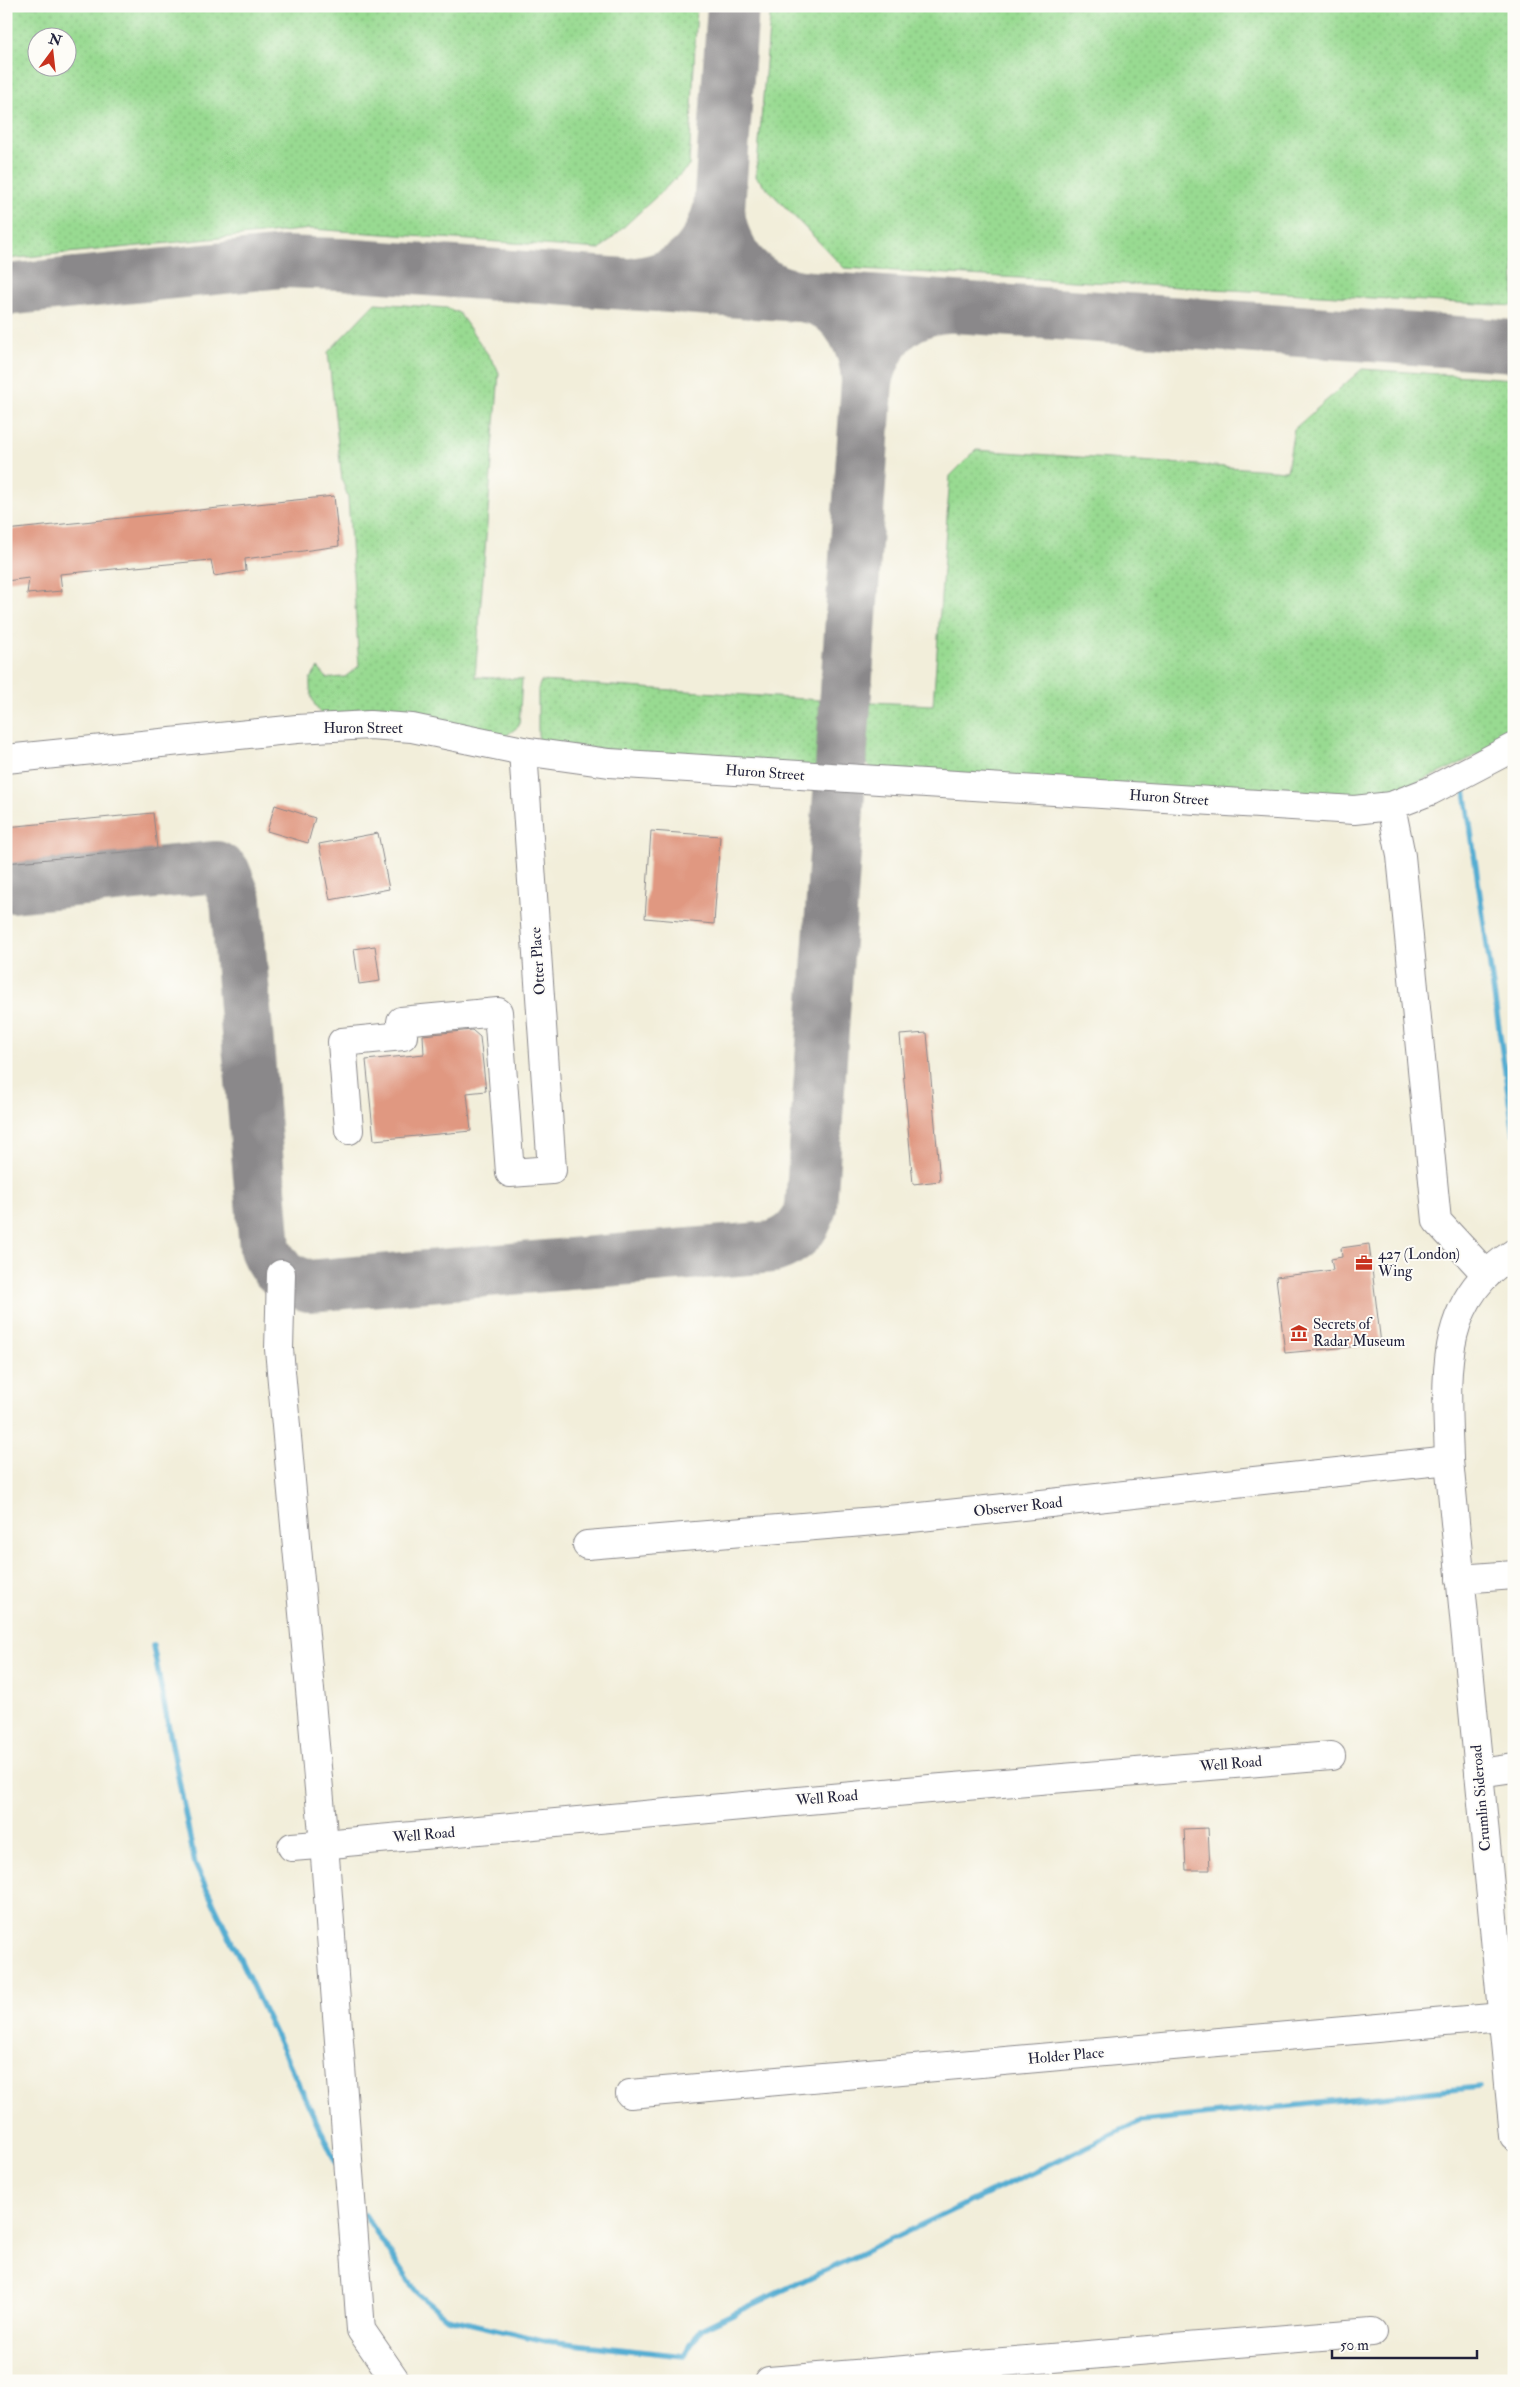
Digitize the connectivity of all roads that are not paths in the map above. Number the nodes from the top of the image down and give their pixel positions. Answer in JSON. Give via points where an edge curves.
{"nodes":[{"id":1,"x":1514,"y":748,"type":"edge"},
{"id":2,"x":523,"y":751,"type":"junction"},
{"id":3,"x":6,"y":759,"type":"edge"},
{"id":4,"x":1391,"y":806,"type":"junction"},
{"id":5,"x":541,"y":1008,"type":"junction"},
{"id":6,"x":498,"y":1012,"type":"junction"},
{"id":7,"x":546,"y":1086,"type":"junction"},
{"id":8,"x":504,"y":1091,"type":"junction"},
{"id":9,"x":349,"y":1130,"type":"dead end"},
{"id":10,"x":1514,"y":1253,"type":"edge"},
{"id":11,"x":281,"y":1274,"type":"dead end"},
{"id":12,"x":1488,"y":1275,"type":"junction"},
{"id":13,"x":1449,"y":1460,"type":"junction"},
{"id":14,"x":586,"y":1545,"type":"dead end"},
{"id":15,"x":1514,"y":1575,"type":"edge"},
{"id":16,"x":1460,"y":1579,"type":"junction"},
{"id":17,"x":1331,"y":1756,"type":"dead end"},
{"id":18,"x":1514,"y":1768,"type":"edge"},
{"id":19,"x":1479,"y":1773,"type":"junction"},
{"id":20,"x":889,"y":1793,"type":"dead end"},
{"id":21,"x":329,"y":1844,"type":"junction"},
{"id":22,"x":292,"y":1847,"type":"dead end"},
{"id":23,"x":1502,"y":2017,"type":"junction"},
{"id":24,"x":630,"y":2094,"type":"dead end"},
{"id":25,"x":1514,"y":2136,"type":"edge"},
{"id":26,"x":1372,"y":2332,"type":"dead end"},
{"id":27,"x":396,"y":2381,"type":"edge"},
{"id":28,"x":769,"y":2381,"type":"edge"}],
"edges":[{"from":1,"to":4,"type":"street","name":"Huron Street","via":[[1430,791]]},
{"from":2,"to":3,"type":"street","name":"Huron Street","via":[[412,728],[370,725],[297,729]]},
{"from":2,"to":4,"type":"street","name":"Huron Street","via":[[609,763],[718,770],[1354,810]]},
{"from":2,"to":5,"type":"street","name":"Otter Place"},
{"from":4,"to":12,"type":"street","via":[[1401,856],[1436,1221]]},
{"from":5,"to":6,"type":"street"},
{"from":5,"to":7,"type":"street","name":"Otter Place"},
{"from":6,"to":8,"type":"street"},
{"from":6,"to":9,"type":"street","via":[[401,1021],[403,1036],[342,1042]]},
{"from":7,"to":8,"type":"street"},
{"from":7,"to":8,"type":"street","name":"Otter Place","via":[[552,1170],[510,1173]]},
{"from":10,"to":12,"type":"street","name":"Crumlin Sideroad"},
{"from":11,"to":21,"type":"street","via":[[278,1349]]},
{"from":12,"to":13,"type":"street","name":"Crumlin Sideroad","via":[[1470,1293],[1453,1336],[1446,1367]]},
{"from":13,"to":14,"type":"street","name":"Observer Road","via":[[911,1518]]},
{"from":13,"to":16,"type":"street","name":"Crumlin Sideroad"},
{"from":15,"to":16,"type":"street"},
{"from":16,"to":19,"type":"street","name":"Crumlin Sideroad"},
{"from":17,"to":21,"type":"street","name":"Well Road"},
{"from":18,"to":19,"type":"street"},
{"from":19,"to":23,"type":"street","name":"Crumlin Sideroad"},
{"from":20,"to":21,"type":"street"},
{"from":21,"to":22,"type":"street"},
{"from":21,"to":27,"type":"street","via":[[361,2330]]},
{"from":23,"to":24,"type":"street","name":"Holder Place"},
{"from":23,"to":25,"type":"street","name":"Crumlin Sideroad"},
{"from":26,"to":28,"type":"street"}]}
